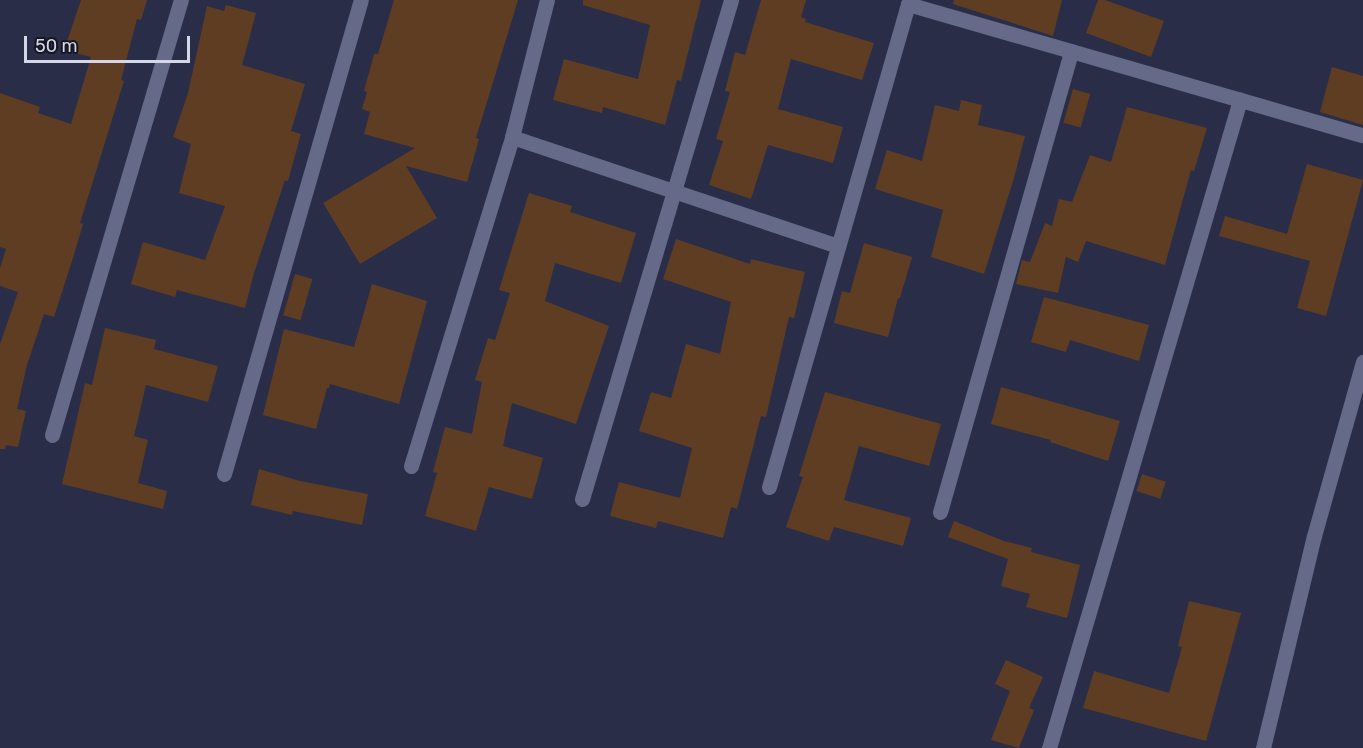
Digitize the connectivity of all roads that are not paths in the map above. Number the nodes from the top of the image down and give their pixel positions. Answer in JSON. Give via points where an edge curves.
{"nodes":[{"id":1,"x":181,"y":0,"type":"edge"},
{"id":2,"x":361,"y":0,"type":"edge"},
{"id":3,"x":547,"y":0,"type":"edge"},
{"id":4,"x":731,"y":0,"type":"edge"},
{"id":5,"x":1071,"y":51,"type":"junction"},
{"id":6,"x":1240,"y":100,"type":"junction"},
{"id":7,"x":1363,"y":135,"type":"edge"},
{"id":8,"x":512,"y":137,"type":"junction"},
{"id":9,"x":674,"y":191,"type":"junction"},
{"id":10,"x":838,"y":246,"type":"junction"},
{"id":11,"x":1363,"y":362,"type":"edge"},
{"id":12,"x":1360,"y":386,"type":"edge"},
{"id":13,"x":52,"y":435,"type":"dead end"},
{"id":14,"x":411,"y":466,"type":"dead end"},
{"id":15,"x":224,"y":474,"type":"dead end"},
{"id":16,"x":769,"y":487,"type":"dead end"},
{"id":17,"x":582,"y":499,"type":"dead end"},
{"id":18,"x":940,"y":512,"type":"dead end"},
{"id":19,"x":1049,"y":748,"type":"edge"},
{"id":20,"x":1263,"y":748,"type":"edge"}],
"edges":[{"from":1,"to":13,"type":"street"},
{"from":2,"to":15,"type":"street"},
{"from":3,"to":8,"type":"street"},
{"from":4,"to":9,"type":"street"},
{"from":5,"to":6,"type":"street"},
{"from":5,"to":10,"type":"street","via":[[908,4]]},
{"from":5,"to":18,"type":"street"},
{"from":6,"to":7,"type":"street"},
{"from":6,"to":19,"type":"street"},
{"from":8,"to":9,"type":"street"},
{"from":8,"to":14,"type":"street"},
{"from":9,"to":10,"type":"street"},
{"from":9,"to":17,"type":"street"},
{"from":10,"to":16,"type":"street"},
{"from":11,"to":12,"type":"street"},
{"from":12,"to":20,"type":"street","via":[[1314,536]]}]}
